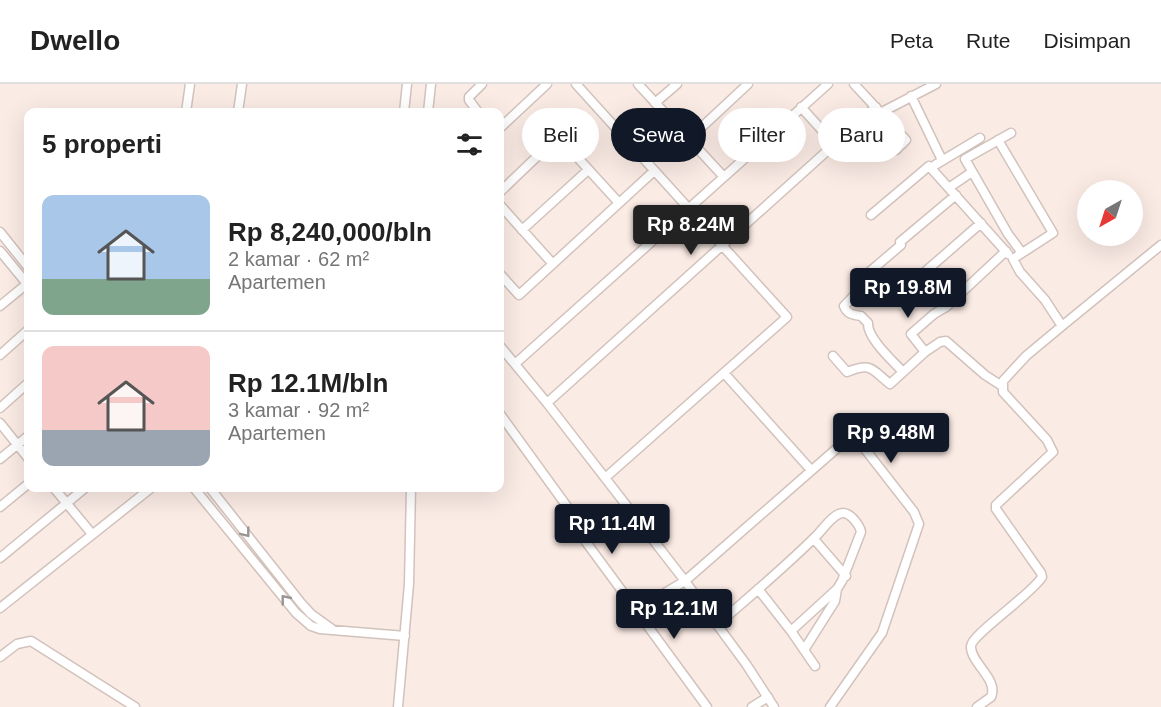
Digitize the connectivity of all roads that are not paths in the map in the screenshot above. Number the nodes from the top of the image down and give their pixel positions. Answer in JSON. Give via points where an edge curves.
{"nodes":[{"id":1,"x":190,"y":84,"type":"edge"},
{"id":2,"x":242,"y":84,"type":"edge"},
{"id":3,"x":407,"y":84,"type":"edge"},
{"id":4,"x":431,"y":84,"type":"edge"},
{"id":5,"x":482,"y":84,"type":"edge"},
{"id":6,"x":547,"y":84,"type":"edge"},
{"id":7,"x":576,"y":84,"type":"edge"},
{"id":8,"x":638,"y":84,"type":"edge"},
{"id":9,"x":677,"y":84,"type":"edge"},
{"id":10,"x":748,"y":84,"type":"edge"},
{"id":11,"x":828,"y":84,"type":"edge"},
{"id":12,"x":854,"y":84,"type":"edge"},
{"id":13,"x":936,"y":84,"type":"edge"},
{"id":14,"x":911,"y":96,"type":"junction"},
{"id":15,"x":655,"y":103,"type":"junction"},
{"id":16,"x":801,"y":107,"type":"junction"},
{"id":17,"x":187,"y":108,"type":"edge"},
{"id":18,"x":239,"y":108,"type":"edge"},
{"id":19,"x":404,"y":108,"type":"edge"},
{"id":20,"x":428,"y":108,"type":"edge"},
{"id":21,"x":475,"y":108,"type":"edge"},
{"id":22,"x":660,"y":108,"type":"edge"},
{"id":23,"x":877,"y":108,"type":"edge"},
{"id":24,"x":884,"y":108,"type":"edge"},
{"id":25,"x":706,"y":123,"type":"edge"},
{"id":26,"x":504,"y":124,"type":"edge"},
{"id":27,"x":818,"y":126,"type":"edge"},
{"id":28,"x":1011,"y":133,"type":"dead end"},
{"id":29,"x":980,"y":138,"type":"dead end"},
{"id":30,"x":998,"y":140,"type":"junction"},
{"id":31,"x":706,"y":157,"type":"edge"},
{"id":32,"x":818,"y":159,"type":"edge"},
{"id":33,"x":531,"y":162,"type":"edge"},
{"id":34,"x":581,"y":162,"type":"edge"},
{"id":35,"x":588,"y":170,"type":"junction"},
{"id":36,"x":654,"y":171,"type":"junction"},
{"id":37,"x":972,"y":172,"type":"junction"},
{"id":38,"x":724,"y":177,"type":"junction"},
{"id":39,"x":950,"y":187,"type":"junction"},
{"id":40,"x":504,"y":188,"type":"edge"},
{"id":41,"x":956,"y":195,"type":"junction"},
{"id":42,"x":619,"y":203,"type":"junction"},
{"id":43,"x":688,"y":209,"type":"junction"},
{"id":44,"x":504,"y":210,"type":"edge"},
{"id":45,"x":871,"y":215,"type":"dead end"},
{"id":46,"x":981,"y":222,"type":"junction"},
{"id":47,"x":522,"y":230,"type":"junction"},
{"id":48,"x":0,"y":232,"type":"edge"},
{"id":49,"x":722,"y":245,"type":"junction"},
{"id":50,"x":1161,"y":245,"type":"edge"},
{"id":51,"x":0,"y":251,"type":"edge"},
{"id":52,"x":1006,"y":251,"type":"junction"},
{"id":53,"x":1022,"y":253,"type":"junction"},
{"id":54,"x":1013,"y":259,"type":"junction"},
{"id":55,"x":24,"y":262,"type":"edge"},
{"id":56,"x":553,"y":264,"type":"junction"},
{"id":57,"x":504,"y":278,"type":"edge"},
{"id":58,"x":24,"y":279,"type":"edge"},
{"id":59,"x":911,"y":284,"type":"dead end"},
{"id":60,"x":24,"y":287,"type":"edge"},
{"id":61,"x":0,"y":306,"type":"edge"},
{"id":62,"x":1062,"y":326,"type":"junction"},
{"id":63,"x":24,"y":334,"type":"edge"},
{"id":64,"x":504,"y":350,"type":"edge"},
{"id":65,"x":925,"y":352,"type":"junction"},
{"id":66,"x":0,"y":355,"type":"edge"},
{"id":67,"x":833,"y":356,"type":"dead end"},
{"id":68,"x":516,"y":363,"type":"junction"},
{"id":69,"x":903,"y":372,"type":"junction"},
{"id":70,"x":724,"y":373,"type":"junction"},
{"id":71,"x":1002,"y":386,"type":"junction"},
{"id":72,"x":24,"y":387,"type":"edge"},
{"id":73,"x":547,"y":403,"type":"junction"},
{"id":74,"x":0,"y":408,"type":"edge"},
{"id":75,"x":504,"y":420,"type":"edge"},
{"id":76,"x":0,"y":423,"type":"edge"},
{"id":77,"x":24,"y":439,"type":"edge"},
{"id":78,"x":18,"y":444,"type":"junction"},
{"id":79,"x":24,"y":452,"type":"edge"},
{"id":80,"x":0,"y":459,"type":"edge"},
{"id":81,"x":811,"y":470,"type":"junction"},
{"id":82,"x":606,"y":478,"type":"junction"},
{"id":83,"x":24,"y":487,"type":"edge"},
{"id":84,"x":57,"y":492,"type":"edge"},
{"id":85,"x":80,"y":492,"type":"edge"},
{"id":86,"x":146,"y":492,"type":"edge"},
{"id":87,"x":197,"y":492,"type":"edge"},
{"id":88,"x":213,"y":492,"type":"edge"},
{"id":89,"x":411,"y":492,"type":"edge"},
{"id":90,"x":66,"y":502,"type":"junction"},
{"id":91,"x":626,"y":506,"type":"junction"},
{"id":92,"x":0,"y":507,"type":"edge"},
{"id":93,"x":92,"y":534,"type":"junction"},
{"id":94,"x":587,"y":534,"type":"junction"},
{"id":95,"x":814,"y":539,"type":"junction"},
{"id":96,"x":0,"y":558,"type":"edge"},
{"id":97,"x":846,"y":576,"type":"junction"},
{"id":98,"x":685,"y":581,"type":"junction"},
{"id":99,"x":837,"y":588,"type":"junction"},
{"id":100,"x":758,"y":589,"type":"junction"},
{"id":101,"x":2,"y":603,"type":"edge"},
{"id":102,"x":636,"y":610,"type":"junction"},
{"id":103,"x":717,"y":625,"type":"junction"},
{"id":104,"x":332,"y":629,"type":"junction"},
{"id":105,"x":791,"y":630,"type":"junction"},
{"id":106,"x":405,"y":636,"type":"junction"},
{"id":107,"x":804,"y":650,"type":"junction"},
{"id":108,"x":0,"y":657,"type":"edge"},
{"id":109,"x":815,"y":666,"type":"dead end"},
{"id":110,"x":768,"y":698,"type":"junction"},
{"id":111,"x":135,"y":707,"type":"edge"},
{"id":112,"x":398,"y":707,"type":"edge"},
{"id":113,"x":707,"y":707,"type":"edge"},
{"id":114,"x":752,"y":707,"type":"edge"},
{"id":115,"x":774,"y":707,"type":"edge"},
{"id":116,"x":830,"y":707,"type":"edge"},
{"id":117,"x":977,"y":707,"type":"edge"}],
"edges":[{"from":1,"to":17,"type":"street"},
{"from":2,"to":18,"type":"street"},
{"from":3,"to":19,"type":"street"},
{"from":4,"to":20,"type":"street"},
{"from":5,"to":21,"type":"street","via":[[469,97]]},
{"from":6,"to":26,"type":"street"},
{"from":7,"to":36,"type":"street"},
{"from":8,"to":15,"type":"street"},
{"from":9,"to":15,"type":"street"},
{"from":10,"to":25,"type":"street"},
{"from":11,"to":16,"type":"street"},
{"from":12,"to":23,"type":"street"},
{"from":13,"to":14,"type":"street"},
{"from":14,"to":24,"type":"street"},
{"from":14,"to":29,"type":"street","via":[[938,162]]},
{"from":15,"to":22,"type":"street"},
{"from":16,"to":27,"type":"street"},
{"from":16,"to":38,"type":"street"},
{"from":28,"to":30,"type":"street"},
{"from":30,"to":37,"type":"street","via":[[965,159]]},
{"from":30,"to":53,"type":"street","via":[[1053,233]]},
{"from":31,"to":38,"type":"street"},
{"from":32,"to":49,"type":"street"},
{"from":33,"to":40,"type":"street"},
{"from":34,"to":35,"type":"street"},
{"from":35,"to":42,"type":"street"},
{"from":35,"to":47,"type":"street"},
{"from":36,"to":42,"type":"street"},
{"from":36,"to":43,"type":"street"},
{"from":37,"to":39,"type":"street"},
{"from":37,"to":53,"type":"street"},
{"from":38,"to":43,"type":"street"},
{"from":39,"to":41,"type":"street"},
{"from":39,"to":45,"type":"street","via":[[929,166]]},
{"from":41,"to":46,"type":"street"},
{"from":41,"to":69,"type":"street","via":[[867,274],[863,278],[865,284],[844,306],[868,323],[867,328],[883,351]]},
{"from":42,"to":56,"type":"street"},
{"from":43,"to":49,"type":"street"},
{"from":43,"to":68,"type":"street"},
{"from":44,"to":47,"type":"street"},
{"from":46,"to":52,"type":"street"},
{"from":46,"to":59,"type":"street"},
{"from":47,"to":56,"type":"street"},
{"from":48,"to":55,"type":"street"},
{"from":49,"to":70,"type":"street","via":[[787,316]]},
{"from":49,"to":73,"type":"street"},
{"from":50,"to":62,"type":"street"},
{"from":51,"to":58,"type":"street"},
{"from":52,"to":54,"type":"street"},
{"from":52,"to":65,"type":"street","via":[[911,334]]},
{"from":53,"to":54,"type":"street"},
{"from":54,"to":62,"type":"street"},
{"from":56,"to":57,"type":"street","via":[[519,295]]},
{"from":60,"to":61,"type":"street"},
{"from":62,"to":71,"type":"street","via":[[1005,376]]},
{"from":63,"to":66,"type":"street"},
{"from":64,"to":68,"type":"street"},
{"from":65,"to":69,"type":"street"},
{"from":65,"to":71,"type":"street","via":[[946,341]]},
{"from":67,"to":69,"type":"street","via":[[847,372],[866,366],[891,384]]},
{"from":68,"to":73,"type":"street"},
{"from":70,"to":81,"type":"street"},
{"from":70,"to":82,"type":"street"},
{"from":71,"to":117,"type":"street","via":[[1053,452],[996,505],[1042,577],[973,642],[972,651],[993,687],[991,697]]},
{"from":72,"to":74,"type":"street"},
{"from":73,"to":82,"type":"street"},
{"from":75,"to":94,"type":"street"},
{"from":76,"to":78,"type":"street"},
{"from":77,"to":78,"type":"street"},
{"from":78,"to":79,"type":"street"},
{"from":78,"to":80,"type":"street"},
{"from":81,"to":98,"type":"street"},
{"from":81,"to":116,"type":"street","via":[[848,439],[855,438],[914,512],[919,524],[882,633]]},
{"from":82,"to":91,"type":"street"},
{"from":83,"to":92,"type":"street"},
{"from":84,"to":90,"type":"street"},
{"from":85,"to":90,"type":"street"},
{"from":86,"to":93,"type":"street"},
{"from":104,"to":87,"type":"street","one_way":true,"via":[[311,626],[296,613]]},
{"from":88,"to":104,"type":"street","one_way":true,"via":[[301,603]]},
{"from":89,"to":106,"type":"street"},
{"from":90,"to":93,"type":"street"},
{"from":90,"to":96,"type":"street"},
{"from":91,"to":94,"type":"street"},
{"from":91,"to":98,"type":"street"},
{"from":93,"to":101,"type":"street"},
{"from":94,"to":102,"type":"street","via":[[586,542]]},
{"from":95,"to":97,"type":"street"},
{"from":95,"to":97,"type":"street","via":[[839,514],[846,513],[856,522],[861,532]]},
{"from":95,"to":100,"type":"street"},
{"from":97,"to":99,"type":"street"},
{"from":98,"to":102,"type":"street"},
{"from":98,"to":103,"type":"street"},
{"from":99,"to":105,"type":"street"},
{"from":99,"to":107,"type":"street","via":[[835,601]]},
{"from":100,"to":103,"type":"street"},
{"from":100,"to":105,"type":"street"},
{"from":102,"to":113,"type":"street"},
{"from":103,"to":110,"type":"street"},
{"from":104,"to":106,"type":"street"},
{"from":105,"to":107,"type":"street"},
{"from":106,"to":112,"type":"street"},
{"from":107,"to":109,"type":"street"},
{"from":108,"to":111,"type":"street","via":[[17,644],[31,641]]},
{"from":110,"to":114,"type":"street"},
{"from":110,"to":115,"type":"street"}]}
